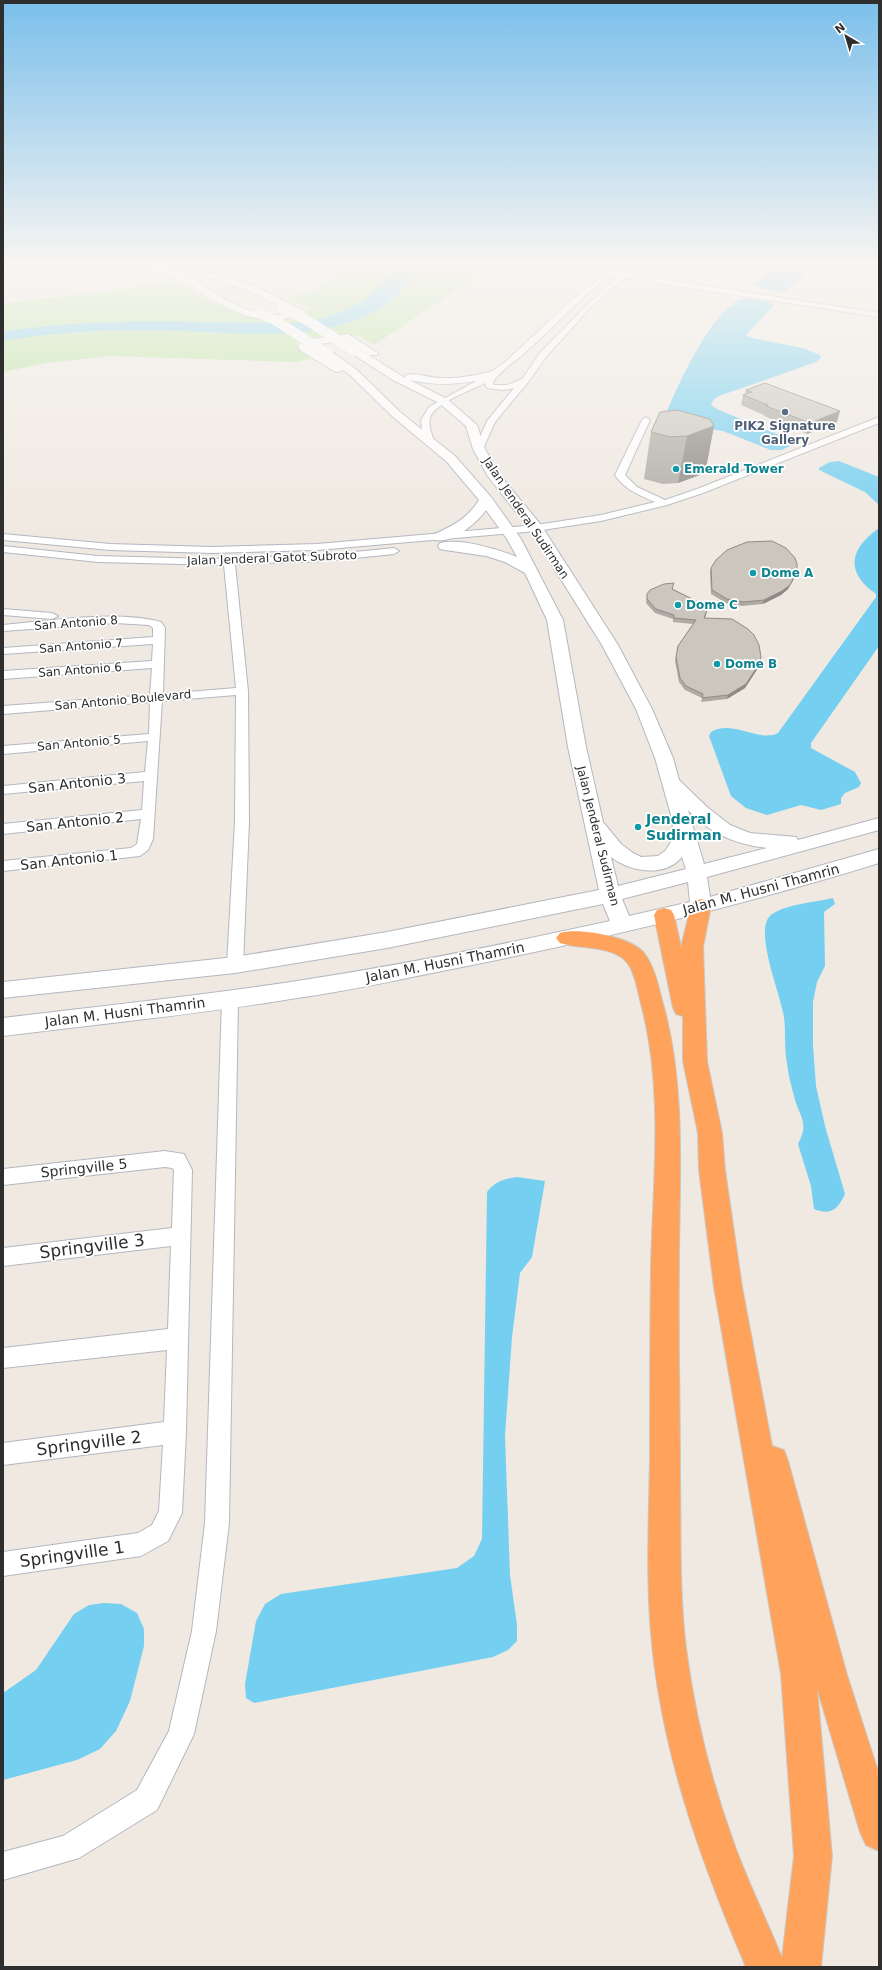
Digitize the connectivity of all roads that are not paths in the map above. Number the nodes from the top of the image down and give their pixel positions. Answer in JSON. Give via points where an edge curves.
{"nodes":[{"id":1,"x":310,"y":352,"type":"edge"},
{"id":2,"x":325,"y":352,"type":"edge"},
{"id":3,"x":356,"y":352,"type":"edge"},
{"id":4,"x":371,"y":352,"type":"edge"},
{"id":5,"x":522,"y":352,"type":"edge"},
{"id":6,"x":546,"y":352,"type":"edge"},
{"id":7,"x":383,"y":369,"type":"junction"},
{"id":8,"x":494,"y":374,"type":"junction"},
{"id":9,"x":526,"y":379,"type":"junction"},
{"id":10,"x":443,"y":401,"type":"junction"},
{"id":11,"x":385,"y":403,"type":"junction"},
{"id":12,"x":646,"y":420,"type":"dead end"},
{"id":13,"x":879,"y":420,"type":"edge"},
{"id":14,"x":879,"y":430,"type":"edge"},
{"id":15,"x":430,"y":442,"type":"junction"},
{"id":16,"x":479,"y":449,"type":"junction"},
{"id":17,"x":796,"y":464,"type":"dead end"},
{"id":18,"x":486,"y":500,"type":"junction"},
{"id":19,"x":704,"y":500,"type":"dead end"},
{"id":20,"x":664,"y":503,"type":"junction"},
{"id":21,"x":525,"y":514,"type":"junction"},
{"id":22,"x":498,"y":519,"type":"junction"},
{"id":23,"x":538,"y":532,"type":"junction"},
{"id":24,"x":510,"y":535,"type":"junction"},
{"id":25,"x":3,"y":537,"type":"edge"},
{"id":26,"x":441,"y":544,"type":"junction"},
{"id":27,"x":3,"y":549,"type":"edge"},
{"id":28,"x":408,"y":550,"type":"dead end"},
{"id":29,"x":229,"y":561,"type":"junction"},
{"id":30,"x":531,"y":570,"type":"junction"},
{"id":31,"x":6,"y":613,"type":"edge"},
{"id":32,"x":115,"y":620,"type":"junction"},
{"id":33,"x":4,"y":628,"type":"edge"},
{"id":34,"x":3,"y":640,"type":"edge"},
{"id":35,"x":159,"y":640,"type":"junction"},
{"id":36,"x":3,"y":651,"type":"edge"},
{"id":37,"x":158,"y":664,"type":"junction"},
{"id":38,"x":3,"y":675,"type":"edge"},
{"id":39,"x":242,"y":691,"type":"junction"},
{"id":40,"x":157,"y":698,"type":"junction"},
{"id":41,"x":3,"y":710,"type":"edge"},
{"id":42,"x":156,"y":737,"type":"junction"},
{"id":43,"x":3,"y":750,"type":"edge"},
{"id":44,"x":152,"y":776,"type":"junction"},
{"id":45,"x":671,"y":782,"type":"junction"},
{"id":46,"x":3,"y":790,"type":"edge"},
{"id":47,"x":680,"y":813,"type":"junction"},
{"id":48,"x":148,"y":814,"type":"junction"},
{"id":49,"x":593,"y":822,"type":"junction"},
{"id":50,"x":879,"y":824,"type":"edge"},
{"id":51,"x":3,"y":829,"type":"edge"},
{"id":52,"x":816,"y":842,"type":"junction"},
{"id":53,"x":879,"y":856,"type":"edge"},
{"id":54,"x":3,"y":866,"type":"edge"},
{"id":55,"x":696,"y":874,"type":"junction"},
{"id":56,"x":610,"y":895,"type":"junction"},
{"id":57,"x":701,"y":906,"type":"junction"},
{"id":58,"x":664,"y":915,"type":"junction"},
{"id":59,"x":622,"y":925,"type":"junction"},
{"id":60,"x":567,"y":938,"type":"junction"},
{"id":61,"x":235,"y":965,"type":"junction"},
{"id":62,"x":3,"y":990,"type":"edge"},
{"id":63,"x":230,"y":1000,"type":"junction"},
{"id":64,"x":3,"y":1026,"type":"edge"},
{"id":65,"x":695,"y":1061,"type":"junction"},
{"id":66,"x":3,"y":1177,"type":"edge"},
{"id":67,"x":181,"y":1236,"type":"junction"},
{"id":68,"x":3,"y":1256,"type":"edge"},
{"id":69,"x":728,"y":1287,"type":"junction"},
{"id":70,"x":178,"y":1338,"type":"junction"},
{"id":71,"x":3,"y":1358,"type":"edge"},
{"id":72,"x":175,"y":1432,"type":"junction"},
{"id":73,"x":3,"y":1454,"type":"edge"},
{"id":74,"x":3,"y":1564,"type":"edge"},
{"id":75,"x":879,"y":1832,"type":"edge"},
{"id":76,"x":3,"y":1866,"type":"edge"},
{"id":77,"x":766,"y":1967,"type":"edge"},
{"id":78,"x":801,"y":1967,"type":"edge"}],
"edges":[{"from":1,"to":11,"type":"street"},
{"from":2,"to":11,"type":"street","name":"Jalan Jenderal Sudirman","bridge":true,"via":[[352,372]]},
{"from":3,"to":7,"type":"street","name":"Jalan Jenderal Sudirman","bridge":true},
{"from":4,"to":7,"type":"street","via":[[388,363]]},
{"from":5,"to":8,"type":"street"},
{"from":6,"to":9,"type":"street"},
{"from":7,"to":8,"type":"street","via":[[421,380],[449,382],[478,379]]},
{"from":7,"to":10,"type":"street","name":"Jalan Jenderal Sudirman"},
{"from":8,"to":9,"type":"street","via":[[489,382],[490,386],[496,388],[513,387]]},
{"from":8,"to":10,"type":"street"},
{"from":9,"to":16,"type":"street","via":[[491,421]]},
{"from":10,"to":15,"type":"street","via":[[428,413],[424,426]]},
{"from":10,"to":16,"type":"street","name":"Jalan Jenderal Sudirman","via":[[471,425]]},
{"from":11,"to":15,"type":"street","name":"Jalan Jenderal Sudirman"},
{"from":12,"to":20,"type":"street","via":[[620,476],[628,485]]},
{"from":13,"to":20,"type":"street","via":[[700,492]]},
{"from":14,"to":17,"type":"street"},
{"from":15,"to":18,"type":"street","name":"Jalan Jenderal Sudirman","via":[[451,459]]},
{"from":16,"to":21,"type":"street","name":"Jalan Jenderal Sudirman","via":[[493,475]]},
{"from":18,"to":22,"type":"street","name":"Jalan Jenderal Sudirman"},
{"from":18,"to":26,"type":"street","via":[[478,516]]},
{"from":19,"to":23,"type":"street","via":[[608,524]]},
{"from":20,"to":23,"type":"street"},
{"from":21,"to":22,"type":"street","via":[[514,520]]},
{"from":21,"to":23,"type":"street","name":"Jalan Jenderal Sudirman"},
{"from":22,"to":24,"type":"street","name":"Jalan Jenderal Sudirman"},
{"from":23,"to":24,"type":"street","name":"Jalan Jenderal Gatot Subroto"},
{"from":23,"to":45,"type":"street","name":"Jalan Jenderal Sudirman","via":[[619,662],[644,710]]},
{"from":24,"to":26,"type":"street","name":"Jalan Jenderal Gatot Subroto"},
{"from":24,"to":30,"type":"street","name":"Jalan Jenderal Sudirman"},
{"from":25,"to":26,"type":"street","name":"Jalan Jenderal Gatot Subroto","via":[[110,547],[212,550]]},
{"from":26,"to":30,"type":"street","via":[[493,552]]},
{"from":27,"to":29,"type":"street","name":"Jalan Jenderal Gatot Subroto","via":[[98,559]]},
{"from":28,"to":29,"type":"street","name":"Jalan Jenderal Gatot Subroto","via":[[325,558]]},
{"from":29,"to":39,"type":"street"},
{"from":30,"to":49,"type":"street","name":"Jalan Jenderal Sudirman","via":[[555,620]]},
{"from":31,"to":32,"type":"street"},
{"from":31,"to":33,"type":"street"},
{"from":32,"to":33,"type":"street","name":"San Antonio 8"},
{"from":32,"to":35,"type":"street","name":"San Antonio 8","via":[[157,624]]},
{"from":33,"to":34,"type":"street"},
{"from":35,"to":36,"type":"street","name":"San Antonio 7"},
{"from":35,"to":37,"type":"street"},
{"from":37,"to":38,"type":"street","name":"San Antonio 6"},
{"from":37,"to":40,"type":"street"},
{"from":39,"to":40,"type":"street","name":"San Antonio Boulevard"},
{"from":39,"to":61,"type":"street","via":[[242,821]]},
{"from":40,"to":41,"type":"street","name":"San Antonio Boulevard"},
{"from":40,"to":42,"type":"street"},
{"from":42,"to":43,"type":"street","name":"San Antonio 5"},
{"from":42,"to":44,"type":"street"},
{"from":44,"to":46,"type":"street","name":"San Antonio 3"},
{"from":44,"to":48,"type":"street"},
{"from":45,"to":47,"type":"street","name":"Jalan Jenderal Sudirman"},
{"from":45,"to":52,"type":"street","via":[[707,819],[733,836],[764,842]]},
{"from":47,"to":49,"type":"street","via":[[679,847],[670,857],[653,865],[636,863],[620,855]]},
{"from":47,"to":55,"type":"street","name":"Jalan Jenderal Sudirman"},
{"from":48,"to":51,"type":"street","name":"San Antonio 2"},
{"from":48,"to":54,"type":"street","name":"San Antonio 1","via":[[143,848],[135,853]]},
{"from":49,"to":56,"type":"street","name":"Jalan Jenderal Sudirman"},
{"from":50,"to":52,"type":"street"},
{"from":52,"to":55,"type":"street"},
{"from":53,"to":57,"type":"street","name":"Jalan M. Husni Thamrin"},
{"from":55,"to":56,"type":"street"},
{"from":55,"to":57,"type":"street","name":"Jalan Jenderal Sudirman"},
{"from":56,"to":59,"type":"street","name":"Jalan Jenderal Sudirman"},
{"from":56,"to":61,"type":"street","via":[[387,940]]},
{"from":57,"to":58,"type":"street","name":"Jalan M. Husni Thamrin"},
{"from":57,"to":65,"type":"highway","via":[[692,947]]},
{"from":58,"to":59,"type":"street","name":"Jalan M. Husni Thamrin"},
{"from":58,"to":65,"type":"highway"},
{"from":59,"to":60,"type":"street","name":"Jalan M. Husni Thamrin"},
{"from":60,"to":63,"type":"street","name":"Jalan M. Husni Thamrin","via":[[367,978]]},
{"from":60,"to":77,"type":"highway","via":[[617,946],[637,958],[654,1008],[662,1044],[668,1108],[664,1557],[670,1653],[680,1723],[701,1804],[733,1893]]},
{"from":61,"to":62,"type":"street"},
{"from":63,"to":64,"type":"street","name":"Jalan M. Husni Thamrin"},
{"from":63,"to":76,"type":"street","via":[[217,1523],[204,1631],[181,1734],[147,1800],[69,1848]]},
{"from":65,"to":69,"type":"highway","via":[[710,1133],[712,1170]]},
{"from":66,"to":67,"type":"street","name":"Springville 5","via":[[165,1159],[178,1160],[183,1170]]},
{"from":67,"to":68,"type":"street","name":"Springville 3"},
{"from":67,"to":70,"type":"street"},
{"from":69,"to":75,"type":"highway","via":[[830,1675]]},
{"from":69,"to":78,"type":"highway","via":[[798,1674],[813,1856]]},
{"from":70,"to":71,"type":"street"},
{"from":70,"to":72,"type":"street"},
{"from":72,"to":73,"type":"street","name":"Springville 2"},
{"from":72,"to":74,"type":"street","name":"Springville 1","via":[[170,1512],[160,1533],[141,1544]]}]}
